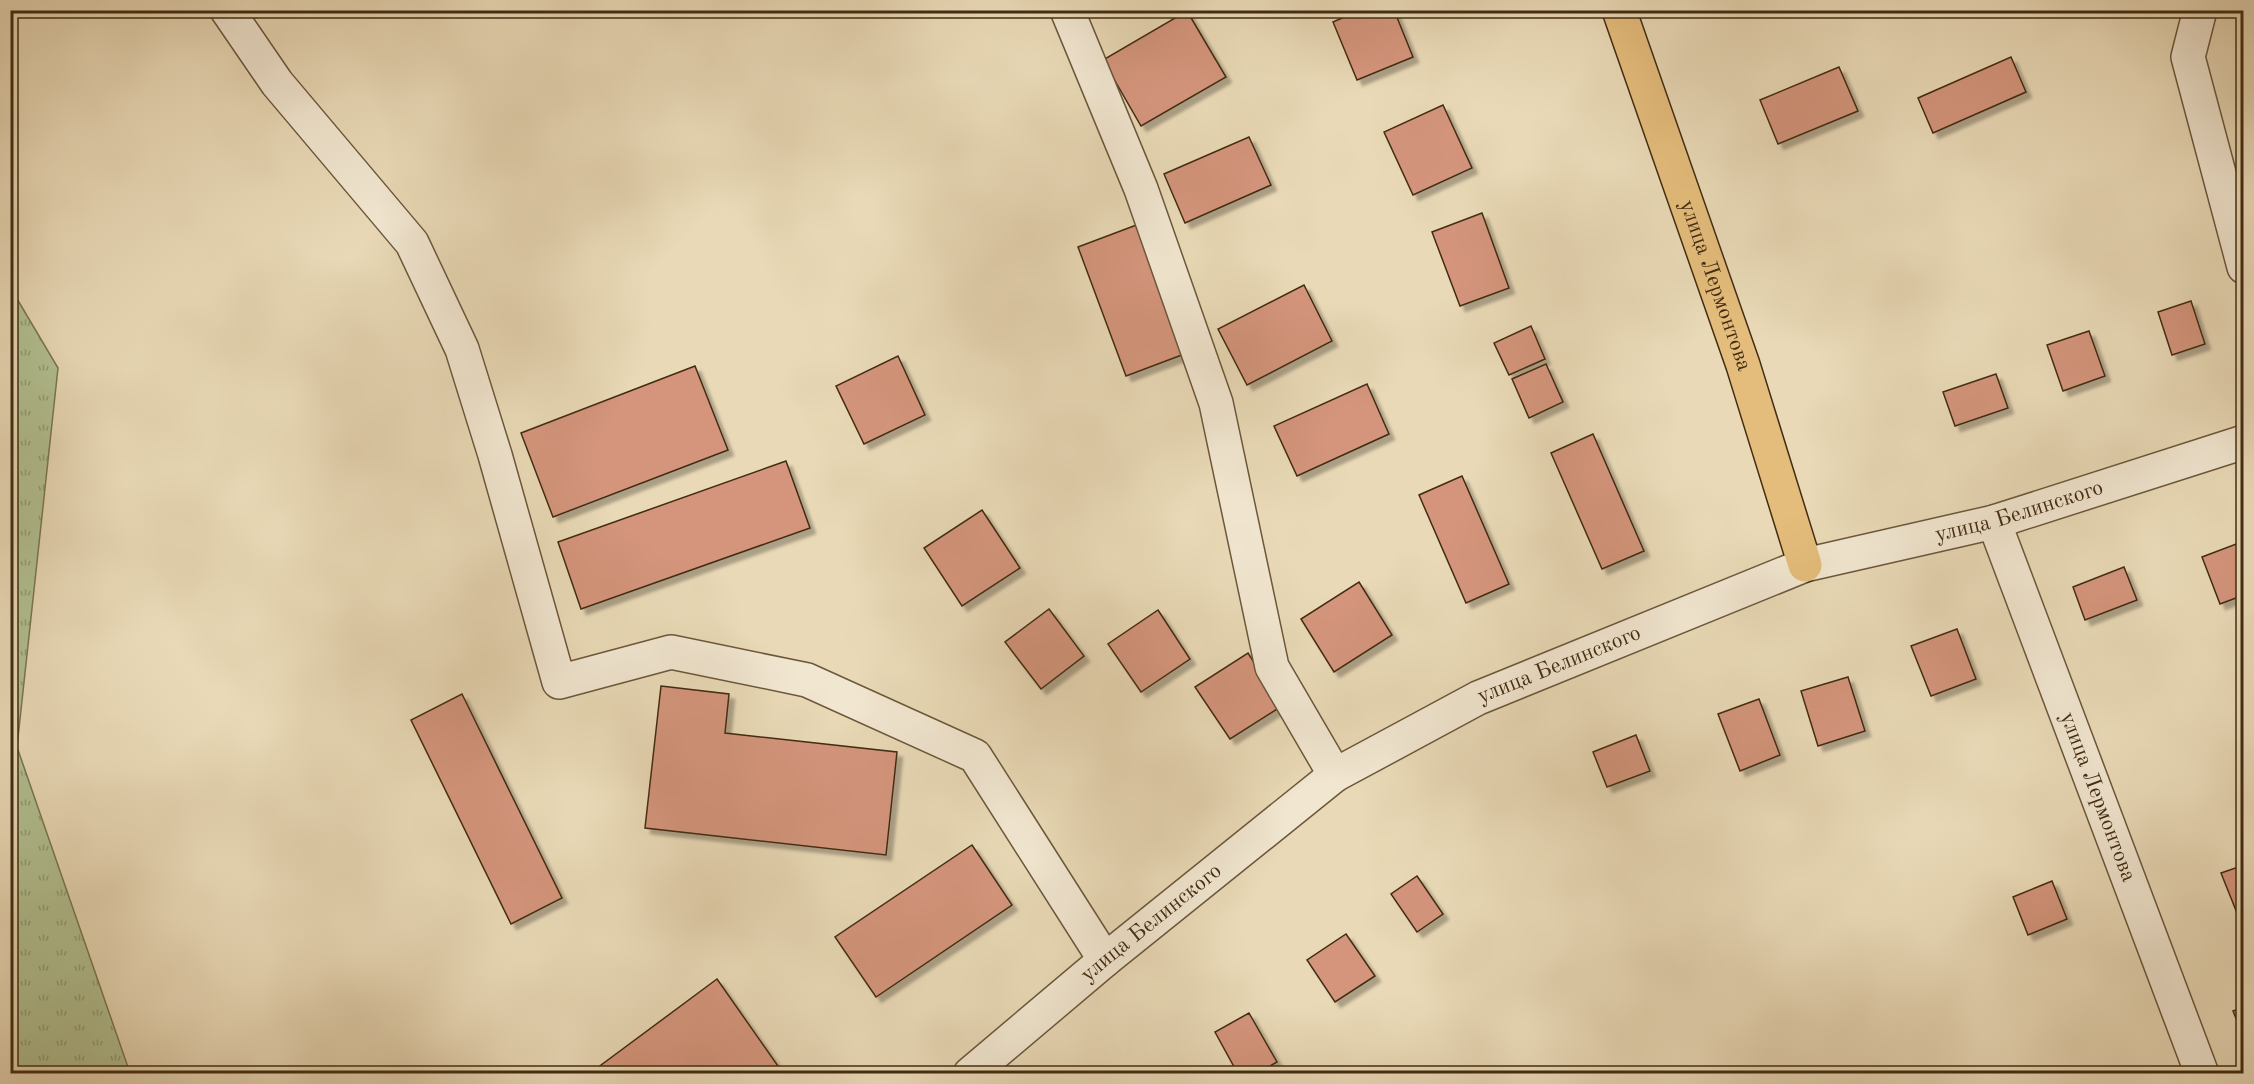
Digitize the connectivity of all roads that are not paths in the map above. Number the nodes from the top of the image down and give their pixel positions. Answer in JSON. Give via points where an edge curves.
{"nodes":[{"id":1,"x":227,"y":10,"type":"edge"},
{"id":2,"x":1067,"y":10,"type":"edge"},
{"id":3,"x":1619,"y":10,"type":"edge"},
{"id":4,"x":2200,"y":10,"type":"edge"},
{"id":5,"x":2244,"y":267,"type":"edge"},
{"id":6,"x":2244,"y":442,"type":"edge"},
{"id":7,"x":1994,"y":522,"type":"junction"},
{"id":8,"x":1805,"y":565,"type":"junction"},
{"id":9,"x":1335,"y":775,"type":"junction"},
{"id":10,"x":1106,"y":960,"type":"junction"},
{"id":11,"x":970,"y":1074,"type":"edge"},
{"id":12,"x":2202,"y":1074,"type":"edge"}],
"edges":[{"from":1,"to":10,"type":"street","via":[[277,83],[412,243],[462,349],[559,682],[671,652],[807,680],[975,756]]},
{"from":2,"to":9,"type":"street","via":[[1141,189],[1216,403],[1272,667]]},
{"from":3,"to":8,"type":"main road","name":"улица Лермонтова","via":[[1743,365]]},
{"from":4,"to":5,"type":"street","via":[[2188,57]]},
{"from":6,"to":7,"type":"street","name":"улица Белинского"},
{"from":7,"to":8,"type":"street","name":"улица Белинского"},
{"from":7,"to":12,"type":"street","name":"улица Лермонтова"},
{"from":8,"to":9,"type":"street","name":"улица Белинского","via":[[1478,698]]},
{"from":9,"to":10,"type":"street","name":"улица Белинского"},
{"from":10,"to":11,"type":"street","name":"улица Белинского"}]}
